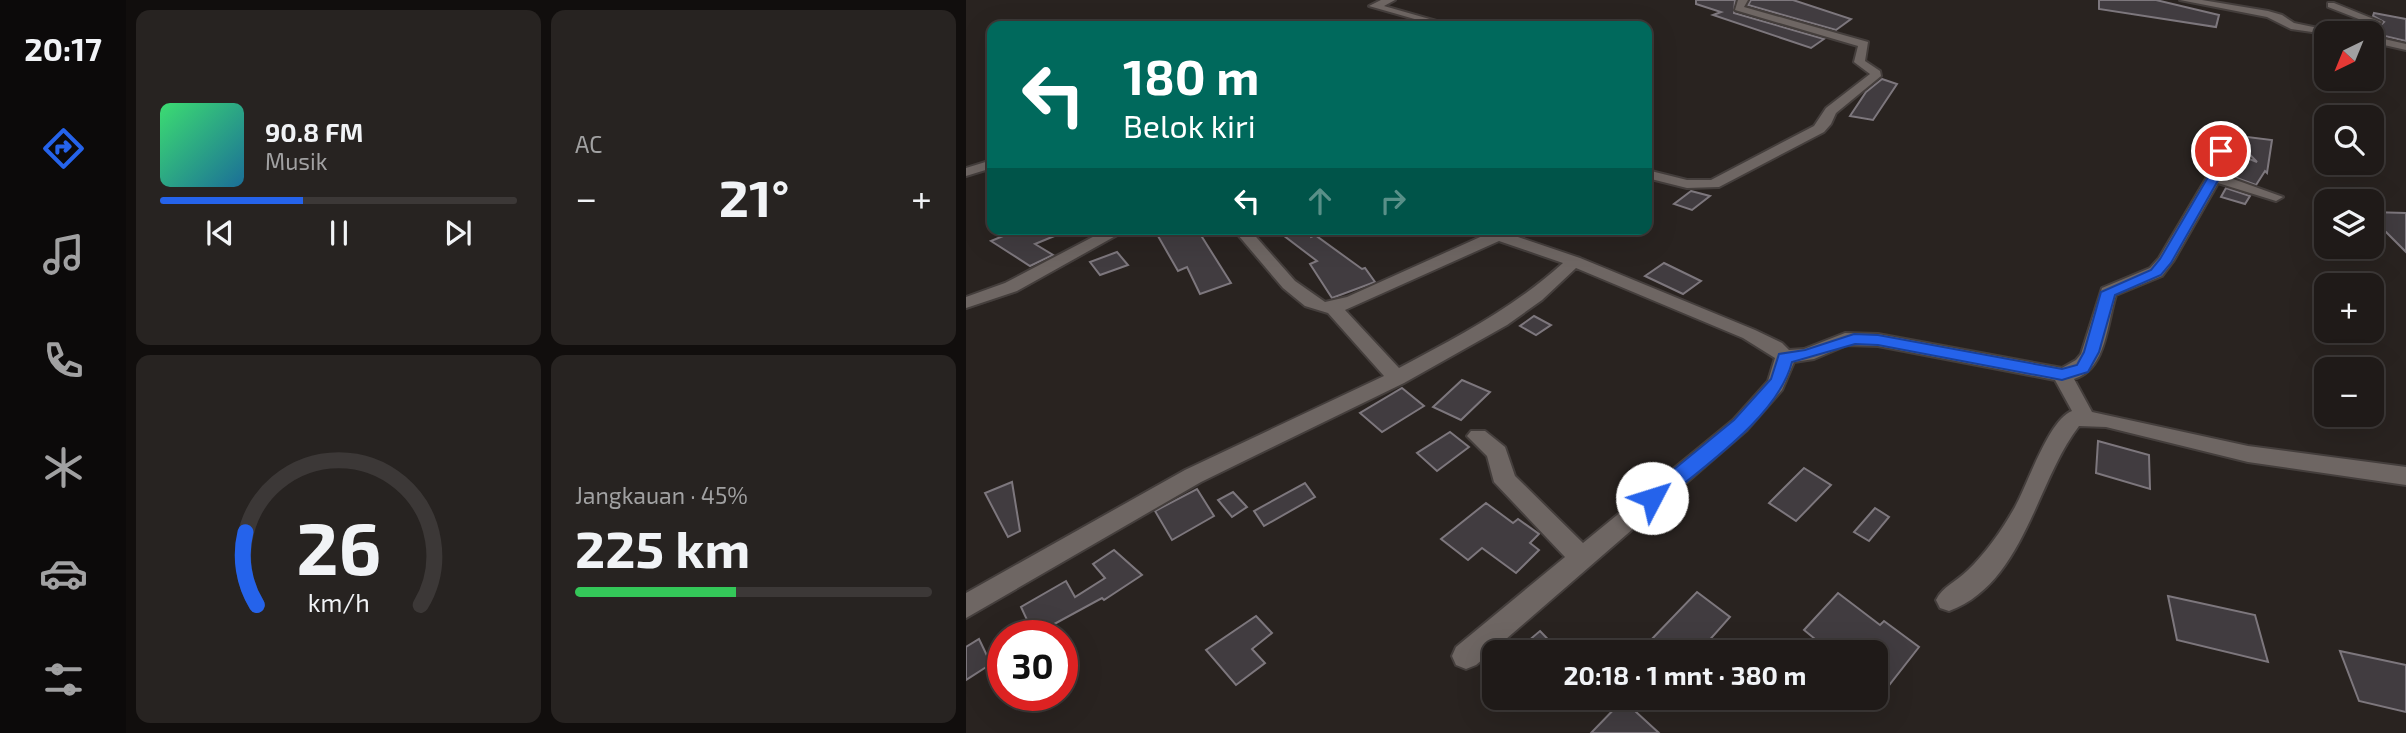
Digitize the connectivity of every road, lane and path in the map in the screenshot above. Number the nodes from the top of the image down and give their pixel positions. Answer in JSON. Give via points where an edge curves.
{"nodes":[{"id":1,"x":1390,"y":0,"type":"edge"},
{"id":2,"x":1743,"y":0,"type":"edge"},
{"id":3,"x":2185,"y":0,"type":"edge"},
{"id":4,"x":2331,"y":5,"type":"dead end"},
{"id":5,"x":1430,"y":21,"type":"edge"},
{"id":6,"x":2373,"y":21,"type":"edge"},
{"id":7,"x":2314,"y":30,"type":"edge"},
{"id":8,"x":2384,"y":42,"type":"edge"},
{"id":9,"x":2406,"y":47,"type":"edge"},
{"id":10,"x":2221,"y":151,"type":"dead end"},
{"id":11,"x":987,"y":166,"type":"edge"},
{"id":12,"x":966,"y":172,"type":"edge"},
{"id":13,"x":1652,"y":175,"type":"edge"},
{"id":14,"x":2214,"y":177,"type":"junction"},
{"id":15,"x":2276,"y":197,"type":"dead end"},
{"id":16,"x":1109,"y":235,"type":"edge"},
{"id":17,"x":1246,"y":235,"type":"edge"},
{"id":18,"x":1498,"y":235,"type":"edge"},
{"id":19,"x":1512,"y":235,"type":"edge"},
{"id":20,"x":1574,"y":261,"type":"junction"},
{"id":21,"x":966,"y":303,"type":"edge"},
{"id":22,"x":1332,"y":307,"type":"junction"},
{"id":23,"x":1785,"y":357,"type":"junction"},
{"id":24,"x":2062,"y":375,"type":"junction"},
{"id":25,"x":1397,"y":379,"type":"junction"},
{"id":26,"x":2085,"y":417,"type":"junction"},
{"id":27,"x":1478,"y":436,"type":"dead end"},
{"id":28,"x":2406,"y":476,"type":"edge"},
{"id":29,"x":1582,"y":558,"type":"junction"},
{"id":30,"x":1949,"y":600,"type":"dead end"},
{"id":31,"x":966,"y":606,"type":"edge"},
{"id":32,"x":1466,"y":656,"type":"dead end"}],
"edges":[{"from":1,"to":5,"type":"street","via":[[1374,6]]},
{"from":2,"to":13,"type":"street","via":[[1738,8],[1864,44],[1859,62],[1875,76],[1830,111],[1819,129],[1726,180],[1705,185]]},
{"from":3,"to":7,"type":"street","via":[[2268,14],[2291,26]]},
{"from":4,"to":6,"type":"street"},
{"from":8,"to":9,"type":"street"},
{"from":10,"to":14,"type":"street"},
{"from":11,"to":12,"type":"street"},
{"from":14,"to":15,"type":"street"},
{"from":14,"to":24,"type":"street","via":[[2156,272],[2108,292],[2087,363],[2076,373]]},
{"from":16,"to":21,"type":"street","via":[[1011,287]]},
{"from":17,"to":22,"type":"street","via":[[1271,267],[1319,307]]},
{"from":18,"to":22,"type":"street"},
{"from":19,"to":20,"type":"street"},
{"from":20,"to":23,"type":"street","via":[[1749,334]]},
{"from":20,"to":25,"type":"street","via":[[1524,306]]},
{"from":22,"to":25,"type":"street"},
{"from":23,"to":24,"type":"street","via":[[1807,355],[1845,339],[1878,340]]},
{"from":23,"to":29,"type":"street","via":[[1779,381],[1740,425]]},
{"from":24,"to":26,"type":"street"},
{"from":25,"to":31,"type":"street","via":[[1193,476]]},
{"from":26,"to":28,"type":"street","via":[[2248,454]]},
{"from":26,"to":30,"type":"street","via":[[2074,418],[2055,440],[2032,499],[1985,569]]},
{"from":27,"to":29,"type":"street","via":[[1499,456],[1507,482]]},
{"from":29,"to":32,"type":"street"}]}
